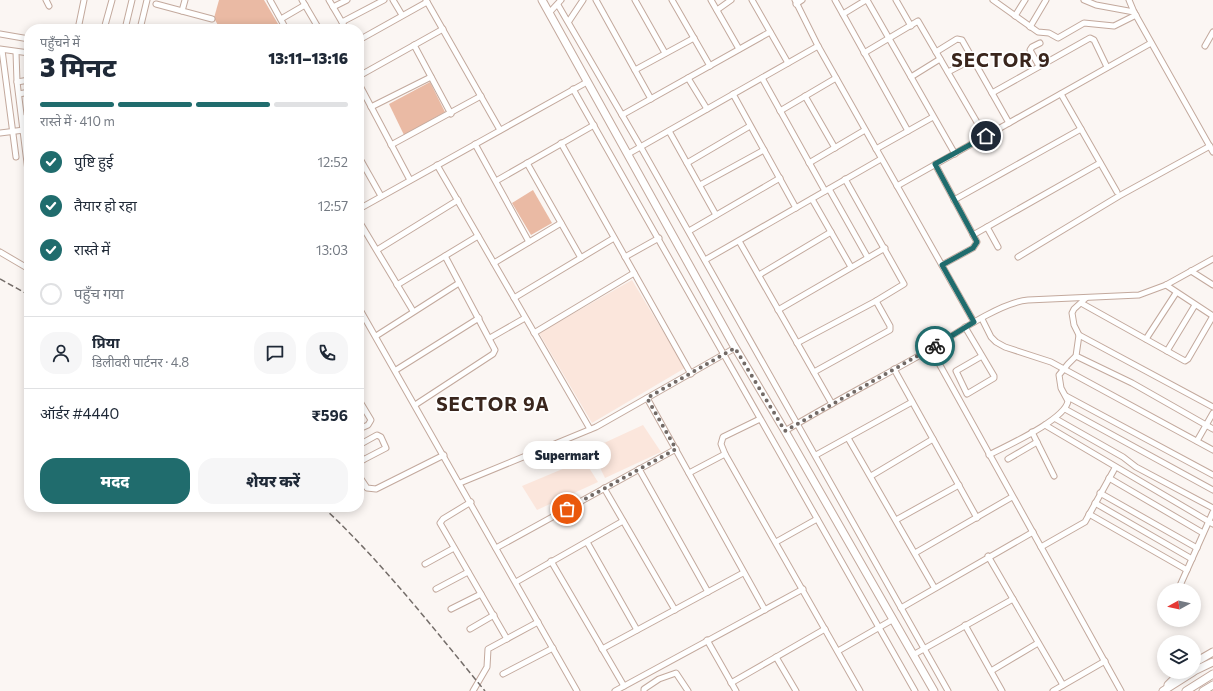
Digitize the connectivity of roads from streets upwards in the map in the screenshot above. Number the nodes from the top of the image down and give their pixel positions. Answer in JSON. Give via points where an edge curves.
{"nodes":[{"id":1,"x":46,"y":0,"type":"edge"},
{"id":2,"x":84,"y":0,"type":"edge"},
{"id":3,"x":112,"y":0,"type":"edge"},
{"id":4,"x":132,"y":0,"type":"edge"},
{"id":5,"x":147,"y":0,"type":"edge"},
{"id":6,"x":185,"y":0,"type":"edge"},
{"id":7,"x":270,"y":0,"type":"edge"},
{"id":8,"x":302,"y":0,"type":"edge"},
{"id":9,"x":329,"y":0,"type":"edge"},
{"id":10,"x":347,"y":0,"type":"edge"},
{"id":11,"x":384,"y":0,"type":"edge"},
{"id":12,"x":394,"y":0,"type":"edge"},
{"id":13,"x":542,"y":0,"type":"edge"},
{"id":14,"x":583,"y":0,"type":"edge"},
{"id":15,"x":596,"y":0,"type":"edge"},
{"id":16,"x":635,"y":0,"type":"edge"},
{"id":17,"x":672,"y":0,"type":"edge"},
{"id":18,"x":711,"y":0,"type":"edge"},
{"id":19,"x":732,"y":0,"type":"edge"},
{"id":20,"x":752,"y":0,"type":"edge"},
{"id":21,"x":802,"y":0,"type":"edge"},
{"id":22,"x":835,"y":0,"type":"edge"},
{"id":23,"x":866,"y":0,"type":"edge"},
{"id":24,"x":896,"y":0,"type":"edge"},
{"id":25,"x":993,"y":0,"type":"edge"},
{"id":26,"x":1025,"y":0,"type":"edge"},
{"id":27,"x":1046,"y":0,"type":"edge"},
{"id":28,"x":1084,"y":0,"type":"edge"},
{"id":29,"x":1129,"y":0,"type":"edge"},
{"id":30,"x":1135,"y":0,"type":"edge"},
{"id":31,"x":427,"y":1,"type":"edge"},
{"id":32,"x":796,"y":2,"type":"edge"},
{"id":33,"x":560,"y":3,"type":"edge"},
{"id":34,"x":156,"y":4,"type":"dead end"},
{"id":35,"x":305,"y":5,"type":"junction"},
{"id":36,"x":49,"y":6,"type":"dead end"},
{"id":37,"x":333,"y":7,"type":"junction"},
{"id":38,"x":717,"y":10,"type":"junction"},
{"id":39,"x":182,"y":11,"type":"junction"},
{"id":40,"x":1134,"y":12,"type":"junction"},
{"id":41,"x":549,"y":13,"type":"junction"},
{"id":42,"x":843,"y":14,"type":"junction"},
{"id":43,"x":402,"y":16,"type":"junction"},
{"id":44,"x":1015,"y":16,"type":"junction"},
{"id":45,"x":212,"y":19,"type":"dead end"},
{"id":46,"x":281,"y":19,"type":"junction"},
{"id":47,"x":569,"y":21,"type":"junction"},
{"id":48,"x":342,"y":22,"type":"joint"},
{"id":49,"x":79,"y":24,"type":"edge"},
{"id":50,"x":105,"y":24,"type":"edge"},
{"id":51,"x":126,"y":24,"type":"edge"},
{"id":52,"x":141,"y":24,"type":"edge"},
{"id":53,"x":284,"y":24,"type":"edge"},
{"id":54,"x":316,"y":24,"type":"edge"},
{"id":55,"x":911,"y":26,"type":"junction"},
{"id":56,"x":1030,"y":27,"type":"junction"},
{"id":57,"x":443,"y":29,"type":"junction"},
{"id":58,"x":770,"y":32,"type":"junction"},
{"id":59,"x":1213,"y":32,"type":"edge"},
{"id":60,"x":0,"y":34,"type":"edge"},
{"id":61,"x":364,"y":37,"type":"edge"},
{"id":62,"x":24,"y":38,"type":"edge"},
{"id":63,"x":694,"y":38,"type":"junction"},
{"id":64,"x":889,"y":40,"type":"junction"},
{"id":65,"x":1040,"y":43,"type":"dead end"},
{"id":66,"x":1151,"y":43,"type":"junction"},
{"id":67,"x":414,"y":45,"type":"junction"},
{"id":68,"x":818,"y":46,"type":"junction"},
{"id":69,"x":1205,"y":46,"type":"dead end"},
{"id":70,"x":1,"y":49,"type":"edge"},
{"id":71,"x":739,"y":49,"type":"junction"},
{"id":72,"x":16,"y":52,"type":"junction"},
{"id":73,"x":936,"y":52,"type":"junction"},
{"id":74,"x":24,"y":53,"type":"edge"},
{"id":75,"x":665,"y":53,"type":"junction"},
{"id":76,"x":864,"y":53,"type":"junction"},
{"id":77,"x":940,"y":59,"type":"junction"},
{"id":78,"x":973,"y":59,"type":"junction"},
{"id":79,"x":788,"y":63,"type":"junction"},
{"id":80,"x":710,"y":66,"type":"junction"},
{"id":81,"x":1038,"y":66,"type":"junction"},
{"id":82,"x":1108,"y":67,"type":"junction"},
{"id":83,"x":635,"y":70,"type":"junction"},
{"id":84,"x":948,"y":72,"type":"junction"},
{"id":85,"x":364,"y":73,"type":"edge"},
{"id":86,"x":430,"y":77,"type":"junction"},
{"id":87,"x":911,"y":77,"type":"junction"},
{"id":88,"x":688,"y":78,"type":"junction"},
{"id":89,"x":762,"y":78,"type":"junction"},
{"id":90,"x":836,"y":78,"type":"junction"},
{"id":91,"x":24,"y":81,"type":"edge"},
{"id":92,"x":17,"y":82,"type":"junction"},
{"id":93,"x":587,"y":82,"type":"junction"},
{"id":94,"x":574,"y":89,"type":"junction"},
{"id":95,"x":24,"y":93,"type":"edge"},
{"id":96,"x":992,"y":93,"type":"junction"},
{"id":97,"x":19,"y":94,"type":"junction"},
{"id":98,"x":364,"y":94,"type":"edge"},
{"id":99,"x":733,"y":94,"type":"junction"},
{"id":100,"x":1061,"y":94,"type":"junction"},
{"id":101,"x":481,"y":96,"type":"junction"},
{"id":102,"x":805,"y":96,"type":"junction"},
{"id":103,"x":651,"y":99,"type":"junction"},
{"id":104,"x":371,"y":107,"type":"junction"},
{"id":105,"x":707,"y":109,"type":"junction"},
{"id":106,"x":780,"y":111,"type":"junction"},
{"id":107,"x":451,"y":114,"type":"junction"},
{"id":108,"x":622,"y":115,"type":"junction"},
{"id":109,"x":933,"y":117,"type":"junction"},
{"id":110,"x":22,"y":118,"type":"joint"},
{"id":111,"x":1009,"y":123,"type":"junction"},
{"id":112,"x":594,"y":125,"type":"junction"},
{"id":113,"x":750,"y":126,"type":"junction"},
{"id":114,"x":1081,"y":129,"type":"junction"},
{"id":115,"x":24,"y":130,"type":"joint"},
{"id":116,"x":500,"y":130,"type":"junction"},
{"id":117,"x":669,"y":130,"type":"junction"},
{"id":118,"x":866,"y":130,"type":"junction"},
{"id":119,"x":12,"y":131,"type":"junction"},
{"id":120,"x":908,"y":131,"type":"junction"},
{"id":121,"x":0,"y":133,"type":"edge"},
{"id":122,"x":986,"y":136,"type":"junction"},
{"id":123,"x":475,"y":144,"type":"junction"},
{"id":124,"x":561,"y":144,"type":"junction"},
{"id":125,"x":391,"y":145,"type":"junction"},
{"id":126,"x":641,"y":146,"type":"junction"},
{"id":127,"x":1210,"y":146,"type":"junction"},
{"id":128,"x":835,"y":148,"type":"junction"},
{"id":129,"x":876,"y":149,"type":"junction"},
{"id":130,"x":764,"y":150,"type":"junction"},
{"id":131,"x":1213,"y":152,"type":"edge"},
{"id":132,"x":628,"y":154,"type":"junction"},
{"id":133,"x":954,"y":154,"type":"junction"},
{"id":134,"x":16,"y":157,"type":"dead end"},
{"id":135,"x":882,"y":159,"type":"junction"},
{"id":136,"x":527,"y":163,"type":"junction"},
{"id":137,"x":687,"y":163,"type":"junction"},
{"id":138,"x":809,"y":163,"type":"junction"},
{"id":139,"x":1100,"y":163,"type":"junction"},
{"id":140,"x":935,"y":164,"type":"junction"},
{"id":141,"x":437,"y":165,"type":"junction"},
{"id":142,"x":364,"y":166,"type":"edge"},
{"id":143,"x":780,"y":178,"type":"junction"},
{"id":144,"x":845,"y":179,"type":"junction"},
{"id":145,"x":410,"y":180,"type":"junction"},
{"id":146,"x":496,"y":181,"type":"junction"},
{"id":147,"x":700,"y":186,"type":"junction"},
{"id":148,"x":897,"y":186,"type":"junction"},
{"id":149,"x":827,"y":190,"type":"junction"},
{"id":150,"x":1117,"y":192,"type":"dead end"},
{"id":151,"x":381,"y":196,"type":"junction"},
{"id":152,"x":812,"y":199,"type":"junction"},
{"id":153,"x":458,"y":200,"type":"junction"},
{"id":154,"x":954,"y":200,"type":"junction"},
{"id":155,"x":364,"y":206,"type":"edge"},
{"id":156,"x":796,"y":208,"type":"junction"},
{"id":157,"x":716,"y":215,"type":"junction"},
{"id":158,"x":561,"y":223,"type":"junction"},
{"id":159,"x":987,"y":227,"type":"junction"},
{"id":160,"x":364,"y":229,"type":"edge"},
{"id":161,"x":689,"y":231,"type":"junction"},
{"id":162,"x":831,"y":232,"type":"junction"},
{"id":163,"x":973,"y":235,"type":"junction"},
{"id":164,"x":478,"y":236,"type":"junction"},
{"id":165,"x":614,"y":238,"type":"junction"},
{"id":166,"x":659,"y":238,"type":"junction"},
{"id":167,"x":739,"y":241,"type":"junction"},
{"id":168,"x":529,"y":242,"type":"junction"},
{"id":169,"x":998,"y":247,"type":"dead end"},
{"id":170,"x":885,"y":248,"type":"junction"},
{"id":171,"x":377,"y":250,"type":"junction"},
{"id":172,"x":0,"y":252,"type":"edge"},
{"id":173,"x":445,"y":256,"type":"junction"},
{"id":174,"x":625,"y":257,"type":"junction"},
{"id":175,"x":1018,"y":257,"type":"dead end"},
{"id":176,"x":581,"y":258,"type":"junction"},
{"id":177,"x":868,"y":258,"type":"junction"},
{"id":178,"x":1213,"y":259,"type":"edge"},
{"id":179,"x":705,"y":260,"type":"junction"},
{"id":180,"x":494,"y":263,"type":"junction"},
{"id":181,"x":942,"y":265,"type":"junction"},
{"id":182,"x":24,"y":266,"type":"edge"},
{"id":183,"x":852,"y":267,"type":"junction"},
{"id":184,"x":1191,"y":271,"type":"junction"},
{"id":185,"x":634,"y":273,"type":"junction"},
{"id":186,"x":758,"y":275,"type":"junction"},
{"id":187,"x":459,"y":283,"type":"junction"},
{"id":188,"x":397,"y":285,"type":"junction"},
{"id":189,"x":1166,"y":285,"type":"junction"},
{"id":190,"x":1213,"y":285,"type":"edge"},
{"id":191,"x":1176,"y":293,"type":"junction"},
{"id":192,"x":514,"y":298,"type":"junction"},
{"id":193,"x":1086,"y":298,"type":"junction"},
{"id":194,"x":876,"y":301,"type":"junction"},
{"id":195,"x":1081,"y":303,"type":"junction"},
{"id":196,"x":1195,"y":305,"type":"junction"},
{"id":197,"x":778,"y":310,"type":"junction"},
{"id":198,"x":413,"y":311,"type":"junction"},
{"id":199,"x":364,"y":316,"type":"edge"},
{"id":200,"x":1213,"y":316,"type":"edge"},
{"id":201,"x":479,"y":318,"type":"junction"},
{"id":202,"x":526,"y":318,"type":"junction"},
{"id":203,"x":982,"y":319,"type":"junction"},
{"id":204,"x":974,"y":322,"type":"junction"},
{"id":205,"x":965,"y":327,"type":"junction"},
{"id":206,"x":534,"y":333,"type":"junction"},
{"id":207,"x":376,"y":336,"type":"junction"},
{"id":208,"x":1079,"y":336,"type":"junction"},
{"id":209,"x":490,"y":338,"type":"junction"},
{"id":210,"x":1146,"y":339,"type":"junction"},
{"id":211,"x":797,"y":343,"type":"junction"},
{"id":212,"x":735,"y":348,"type":"junction"},
{"id":213,"x":931,"y":348,"type":"junction"},
{"id":214,"x":1167,"y":351,"type":"junction"},
{"id":215,"x":723,"y":354,"type":"junction"},
{"id":216,"x":982,"y":356,"type":"junction"},
{"id":217,"x":1076,"y":356,"type":"junction"},
{"id":218,"x":1064,"y":368,"type":"junction"},
{"id":219,"x":894,"y":369,"type":"junction"},
{"id":220,"x":396,"y":370,"type":"junction"},
{"id":221,"x":814,"y":372,"type":"junction"},
{"id":222,"x":691,"y":374,"type":"junction"},
{"id":223,"x":967,"y":394,"type":"junction"},
{"id":224,"x":1066,"y":396,"type":"junction"},
{"id":225,"x":647,"y":398,"type":"junction"},
{"id":226,"x":958,"y":399,"type":"junction"},
{"id":227,"x":912,"y":402,"type":"junction"},
{"id":228,"x":832,"y":404,"type":"junction"},
{"id":229,"x":415,"y":405,"type":"junction"},
{"id":230,"x":1213,"y":407,"type":"edge"},
{"id":231,"x":364,"y":408,"type":"edge"},
{"id":232,"x":1065,"y":408,"type":"junction"},
{"id":233,"x":1213,"y":413,"type":"edge"},
{"id":234,"x":1056,"y":418,"type":"junction"},
{"id":235,"x":760,"y":419,"type":"junction"},
{"id":236,"x":798,"y":423,"type":"junction"},
{"id":237,"x":1044,"y":425,"type":"junction"},
{"id":238,"x":1206,"y":425,"type":"junction"},
{"id":239,"x":364,"y":427,"type":"edge"},
{"id":240,"x":590,"y":429,"type":"junction"},
{"id":241,"x":1213,"y":429,"type":"edge"},
{"id":242,"x":785,"y":431,"type":"junction"},
{"id":243,"x":1032,"y":432,"type":"junction"},
{"id":244,"x":848,"y":438,"type":"junction"},
{"id":245,"x":933,"y":439,"type":"junction"},
{"id":246,"x":1197,"y":441,"type":"junction"},
{"id":247,"x":364,"y":442,"type":"edge"},
{"id":248,"x":1037,"y":442,"type":"junction"},
{"id":249,"x":676,"y":449,"type":"junction"},
{"id":250,"x":1213,"y":450,"type":"edge"},
{"id":251,"x":725,"y":454,"type":"junction"},
{"id":252,"x":444,"y":455,"type":"junction"},
{"id":253,"x":816,"y":455,"type":"junction"},
{"id":254,"x":989,"y":455,"type":"junction"},
{"id":255,"x":1008,"y":459,"type":"dead end"},
{"id":256,"x":364,"y":460,"type":"edge"},
{"id":257,"x":1115,"y":468,"type":"junction"},
{"id":258,"x":638,"y":469,"type":"junction"},
{"id":259,"x":689,"y":473,"type":"junction"},
{"id":260,"x":1213,"y":475,"type":"edge"},
{"id":261,"x":871,"y":476,"type":"junction"},
{"id":262,"x":1054,"y":476,"type":"dead end"},
{"id":263,"x":1109,"y":478,"type":"junction"},
{"id":264,"x":460,"y":483,"type":"junction"},
{"id":265,"x":364,"y":484,"type":"edge"},
{"id":266,"x":959,"y":485,"type":"junction"},
{"id":267,"x":604,"y":488,"type":"junction"},
{"id":268,"x":1213,"y":490,"type":"edge"},
{"id":269,"x":1100,"y":493,"type":"junction"},
{"id":270,"x":1012,"y":497,"type":"junction"},
{"id":271,"x":471,"y":502,"type":"junction"},
{"id":272,"x":1095,"y":504,"type":"junction"},
{"id":273,"x":1213,"y":508,"type":"edge"},
{"id":274,"x":1213,"y":512,"type":"edge"},
{"id":275,"x":1089,"y":514,"type":"junction"},
{"id":276,"x":978,"y":518,"type":"junction"},
{"id":277,"x":817,"y":519,"type":"junction"},
{"id":278,"x":896,"y":520,"type":"junction"},
{"id":279,"x":623,"y":521,"type":"junction"},
{"id":280,"x":1211,"y":522,"type":"edge"},
{"id":281,"x":1032,"y":532,"type":"junction"},
{"id":282,"x":1203,"y":533,"type":"junction"},
{"id":283,"x":587,"y":542,"type":"junction"},
{"id":284,"x":776,"y":542,"type":"junction"},
{"id":285,"x":1041,"y":547,"type":"junction"},
{"id":286,"x":454,"y":548,"type":"junction"},
{"id":287,"x":496,"y":548,"type":"junction"},
{"id":288,"x":1197,"y":548,"type":"junction"},
{"id":289,"x":915,"y":553,"type":"junction"},
{"id":290,"x":988,"y":556,"type":"junction"},
{"id":291,"x":1192,"y":559,"type":"junction"},
{"id":292,"x":551,"y":561,"type":"junction"},
{"id":293,"x":425,"y":564,"type":"dead end"},
{"id":294,"x":1187,"y":570,"type":"junction"},
{"id":295,"x":468,"y":572,"type":"junction"},
{"id":296,"x":743,"y":573,"type":"junction"},
{"id":297,"x":516,"y":582,"type":"junction"},
{"id":298,"x":1181,"y":583,"type":"edge"},
{"id":299,"x":934,"y":587,"type":"junction"},
{"id":300,"x":436,"y":589,"type":"dead end"},
{"id":301,"x":803,"y":589,"type":"junction"},
{"id":302,"x":708,"y":592,"type":"junction"},
{"id":303,"x":481,"y":594,"type":"junction"},
{"id":304,"x":1013,"y":599,"type":"junction"},
{"id":305,"x":901,"y":608,"type":"junction"},
{"id":306,"x":451,"y":609,"type":"dead end"},
{"id":307,"x":675,"y":610,"type":"junction"},
{"id":308,"x":765,"y":610,"type":"junction"},
{"id":309,"x":494,"y":615,"type":"junction"},
{"id":310,"x":892,"y":620,"type":"junction"},
{"id":311,"x":538,"y":622,"type":"junction"},
{"id":312,"x":965,"y":624,"type":"junction"},
{"id":313,"x":470,"y":628,"type":"dead end"},
{"id":314,"x":878,"y":628,"type":"junction"},
{"id":315,"x":825,"y":629,"type":"junction"},
{"id":316,"x":637,"y":630,"type":"junction"},
{"id":317,"x":507,"y":639,"type":"junction"},
{"id":318,"x":707,"y":640,"type":"junction"},
{"id":319,"x":1038,"y":643,"type":"junction"},
{"id":320,"x":553,"y":648,"type":"junction"},
{"id":321,"x":924,"y":648,"type":"junction"},
{"id":322,"x":602,"y":650,"type":"junction"},
{"id":323,"x":838,"y":651,"type":"junction"},
{"id":324,"x":1213,"y":652,"type":"edge"},
{"id":325,"x":913,"y":655,"type":"junction"},
{"id":326,"x":776,"y":657,"type":"junction"},
{"id":327,"x":1201,"y":659,"type":"edge"},
{"id":328,"x":1105,"y":661,"type":"junction"},
{"id":329,"x":1213,"y":662,"type":"edge"},
{"id":330,"x":1201,"y":668,"type":"edge"},
{"id":331,"x":653,"y":670,"type":"junction"},
{"id":332,"x":991,"y":671,"type":"junction"},
{"id":333,"x":504,"y":674,"type":"dead end"},
{"id":334,"x":1213,"y":674,"type":"edge"},
{"id":335,"x":659,"y":679,"type":"junction"},
{"id":336,"x":1177,"y":679,"type":"edge"},
{"id":337,"x":731,"y":683,"type":"junction"},
{"id":338,"x":1213,"y":685,"type":"edge"},
{"id":339,"x":624,"y":686,"type":"junction"},
{"id":340,"x":1063,"y":686,"type":"junction"},
{"id":341,"x":858,"y":690,"type":"edge"},
{"id":342,"x":1188,"y":690,"type":"edge"},
{"id":343,"x":473,"y":691,"type":"edge"},
{"id":344,"x":577,"y":691,"type":"edge"},
{"id":345,"x":615,"y":691,"type":"edge"},
{"id":346,"x":644,"y":691,"type":"edge"},
{"id":347,"x":688,"y":691,"type":"edge"},
{"id":348,"x":736,"y":691,"type":"edge"},
{"id":349,"x":796,"y":691,"type":"edge"},
{"id":350,"x":915,"y":691,"type":"edge"},
{"id":351,"x":934,"y":691,"type":"edge"},
{"id":352,"x":948,"y":691,"type":"edge"},
{"id":353,"x":1002,"y":691,"type":"edge"},
{"id":354,"x":1053,"y":691,"type":"edge"},
{"id":355,"x":1121,"y":691,"type":"edge"},
{"id":356,"x":1163,"y":691,"type":"edge"},
{"id":357,"x":1203,"y":691,"type":"edge"}],
"edges":[{"from":1,"to":36,"type":"street"},
{"from":2,"to":49,"type":"street"},
{"from":3,"to":50,"type":"street"},
{"from":4,"to":51,"type":"street"},
{"from":5,"to":52,"type":"street"},
{"from":6,"to":39,"type":"street"},
{"from":7,"to":46,"type":"street"},
{"from":8,"to":35,"type":"street"},
{"from":9,"to":37,"type":"street"},
{"from":10,"to":37,"type":"street"},
{"from":11,"to":48,"type":"street"},
{"from":12,"to":43,"type":"street"},
{"from":13,"to":41,"type":"street"},
{"from":14,"to":47,"type":"street"},
{"from":15,"to":83,"type":"street"},
{"from":16,"to":75,"type":"street"},
{"from":17,"to":63,"type":"street"},
{"from":18,"to":38,"type":"street"},
{"from":19,"to":38,"type":"street"},
{"from":20,"to":58,"type":"street"},
{"from":21,"to":32,"type":"street"},
{"from":22,"to":42,"type":"street"},
{"from":23,"to":42,"type":"street"},
{"from":23,"to":64,"type":"street"},
{"from":24,"to":55,"type":"street"},
{"from":25,"to":44,"type":"street"},
{"from":26,"to":44,"type":"street"},
{"from":27,"to":56,"type":"street"},
{"from":28,"to":40,"type":"street","via":[[1096,5]]},
{"from":29,"to":40,"type":"street"},
{"from":30,"to":40,"type":"street"},
{"from":31,"to":43,"type":"street"},
{"from":31,"to":57,"type":"street"},
{"from":32,"to":68,"type":"street"},
{"from":33,"to":41,"type":"street"},
{"from":33,"to":47,"type":"street"},
{"from":34,"to":39,"type":"street"},
{"from":35,"to":46,"type":"street"},
{"from":35,"to":54,"type":"street"},
{"from":37,"to":48,"type":"street"},
{"from":38,"to":71,"type":"street"},
{"from":39,"to":45,"type":"street"},
{"from":40,"to":56,"type":"street","via":[[1114,26],[1084,24],[1060,38],[1040,33]]},
{"from":40,"to":66,"type":"street"},
{"from":41,"to":93,"type":"street"},
{"from":42,"to":76,"type":"street"},
{"from":43,"to":61,"type":"street"},
{"from":44,"to":56,"type":"street"},
{"from":46,"to":53,"type":"street"},
{"from":47,"to":108,"type":"street"},
{"from":55,"to":64,"type":"street"},
{"from":55,"to":73,"type":"street","via":[[918,21]]},
{"from":57,"to":67,"type":"street"},
{"from":57,"to":101,"type":"street"},
{"from":58,"to":71,"type":"street"},
{"from":58,"to":79,"type":"street"},
{"from":59,"to":69,"type":"street"},
{"from":60,"to":62,"type":"street"},
{"from":63,"to":75,"type":"street"},
{"from":63,"to":80,"type":"street"},
{"from":64,"to":76,"type":"street"},
{"from":64,"to":87,"type":"street"},
{"from":65,"to":81,"type":"street","via":[[1030,50]]},
{"from":66,"to":82,"type":"street"},
{"from":66,"to":127,"type":"street"},
{"from":67,"to":85,"type":"street"},
{"from":67,"to":86,"type":"street"},
{"from":68,"to":79,"type":"street"},
{"from":68,"to":90,"type":"street"},
{"from":70,"to":72,"type":"street"},
{"from":70,"to":119,"type":"street"},
{"from":71,"to":80,"type":"street"},
{"from":72,"to":74,"type":"street"},
{"from":72,"to":92,"type":"street"},
{"from":73,"to":77,"type":"street"},
{"from":73,"to":78,"type":"street","via":[[959,39]]},
{"from":75,"to":83,"type":"street"},
{"from":76,"to":120,"type":"street"},
{"from":77,"to":84,"type":"street"},
{"from":77,"to":87,"type":"street"},
{"from":78,"to":84,"type":"street"},
{"from":78,"to":96,"type":"street"},
{"from":79,"to":89,"type":"street"},
{"from":80,"to":88,"type":"street"},
{"from":81,"to":82,"type":"street","via":[[1090,38],[1094,40]]},
{"from":81,"to":96,"type":"street"},
{"from":82,"to":100,"type":"street"},
{"from":83,"to":103,"type":"street"},
{"from":84,"to":122,"type":"street"},
{"from":86,"to":104,"type":"street"},
{"from":86,"to":107,"type":"street"},
{"from":87,"to":109,"type":"street"},
{"from":88,"to":103,"type":"street"},
{"from":88,"to":105,"type":"street"},
{"from":89,"to":99,"type":"street"},
{"from":89,"to":106,"type":"street"},
{"from":90,"to":102,"type":"street"},
{"from":90,"to":118,"type":"street"},
{"from":91,"to":92,"type":"street"},
{"from":92,"to":97,"type":"street"},
{"from":93,"to":94,"type":"street"},
{"from":93,"to":132,"type":"street"},
{"from":94,"to":112,"type":"street"},
{"from":94,"to":116,"type":"street"},
{"from":95,"to":97,"type":"street"},
{"from":96,"to":111,"type":"street"},
{"from":97,"to":110,"type":"street"},
{"from":98,"to":104,"type":"street"},
{"from":99,"to":105,"type":"street"},
{"from":99,"to":113,"type":"street"},
{"from":100,"to":111,"type":"street"},
{"from":100,"to":114,"type":"street"},
{"from":101,"to":107,"type":"street"},
{"from":101,"to":116,"type":"street"},
{"from":102,"to":106,"type":"street"},
{"from":102,"to":128,"type":"street"},
{"from":103,"to":108,"type":"street"},
{"from":104,"to":125,"type":"street"},
{"from":105,"to":117,"type":"street"},
{"from":106,"to":138,"type":"street"},
{"from":107,"to":125,"type":"street"},
{"from":108,"to":126,"type":"street"},
{"from":109,"to":120,"type":"street"},
{"from":109,"to":133,"type":"street"},
{"from":110,"to":115,"type":"street"},
{"from":111,"to":122,"type":"street"},
{"from":112,"to":124,"type":"street"},
{"from":112,"to":166,"type":"street"},
{"from":113,"to":130,"type":"street"},
{"from":113,"to":137,"type":"street"},
{"from":114,"to":139,"type":"street"},
{"from":114,"to":154,"type":"street"},
{"from":115,"to":119,"type":"street"},
{"from":116,"to":123,"type":"street"},
{"from":117,"to":126,"type":"street"},
{"from":117,"to":137,"type":"street"},
{"from":118,"to":128,"type":"street"},
{"from":118,"to":129,"type":"street"},
{"from":119,"to":121,"type":"street"},
{"from":119,"to":134,"type":"street"},
{"from":120,"to":129,"type":"street"},
{"from":122,"to":133,"type":"street"},
{"from":123,"to":141,"type":"street"},
{"from":123,"to":146,"type":"street"},
{"from":124,"to":136,"type":"street"},
{"from":124,"to":165,"type":"street"},
{"from":125,"to":145,"type":"street"},
{"from":126,"to":132,"type":"street"},
{"from":126,"to":161,"type":"street"},
{"from":127,"to":131,"type":"street"},
{"from":127,"to":175,"type":"street","via":[[1119,196]]},
{"from":128,"to":138,"type":"street"},
{"from":129,"to":135,"type":"street"},
{"from":130,"to":143,"type":"street"},
{"from":130,"to":147,"type":"street"},
{"from":132,"to":212,"type":"street"},
{"from":133,"to":140,"type":"street"},
{"from":135,"to":144,"type":"street"},
{"from":135,"to":148,"type":"street"},
{"from":136,"to":146,"type":"street"},
{"from":136,"to":158,"type":"street"},
{"from":137,"to":147,"type":"street"},
{"from":138,"to":149,"type":"street"},
{"from":139,"to":150,"type":"street"},
{"from":139,"to":159,"type":"street"},
{"from":140,"to":148,"type":"street"},
{"from":140,"to":154,"type":"street"},
{"from":141,"to":145,"type":"street"},
{"from":141,"to":153,"type":"street"},
{"from":142,"to":151,"type":"street"},
{"from":143,"to":156,"type":"street"},
{"from":143,"to":157,"type":"street"},
{"from":144,"to":149,"type":"street"},
{"from":144,"to":170,"type":"street"},
{"from":145,"to":151,"type":"street"},
{"from":146,"to":168,"type":"street"},
{"from":147,"to":157,"type":"street"},
{"from":148,"to":181,"type":"street"},
{"from":149,"to":152,"type":"street"},
{"from":149,"to":177,"type":"street"},
{"from":151,"to":155,"type":"street"},
{"from":152,"to":156,"type":"street"},
{"from":152,"to":162,"type":"street"},
{"from":153,"to":164,"type":"street"},
{"from":153,"to":171,"type":"street"},
{"from":154,"to":163,"type":"street"},
{"from":156,"to":167,"type":"street"},
{"from":157,"to":161,"type":"street"},
{"from":158,"to":168,"type":"street"},
{"from":158,"to":176,"type":"street"},
{"from":159,"to":163,"type":"street"},
{"from":159,"to":169,"type":"street"},
{"from":160,"to":171,"type":"street"},
{"from":161,"to":179,"type":"street"},
{"from":162,"to":183,"type":"street"},
{"from":162,"to":186,"type":"street"},
{"from":163,"to":181,"type":"street","via":[[976,245]]},
{"from":164,"to":173,"type":"street"},
{"from":164,"to":180,"type":"street"},
{"from":165,"to":174,"type":"street"},
{"from":165,"to":176,"type":"street"},
{"from":166,"to":174,"type":"street"},
{"from":166,"to":215,"type":"street"},
{"from":167,"to":179,"type":"street"},
{"from":167,"to":186,"type":"street"},
{"from":168,"to":180,"type":"street"},
{"from":170,"to":177,"type":"street"},
{"from":170,"to":194,"type":"street","via":[[904,284]]},
{"from":171,"to":188,"type":"street"},
{"from":172,"to":182,"type":"street"},
{"from":173,"to":187,"type":"street"},
{"from":173,"to":188,"type":"street"},
{"from":174,"to":185,"type":"street"},
{"from":176,"to":192,"type":"street"},
{"from":177,"to":183,"type":"street"},
{"from":178,"to":184,"type":"street"},
{"from":179,"to":236,"type":"street"},
{"from":180,"to":192,"type":"street"},
{"from":181,"to":204,"type":"street"},
{"from":183,"to":197,"type":"street"},
{"from":184,"to":189,"type":"street"},
{"from":184,"to":190,"type":"street"},
{"from":185,"to":206,"type":"street"},
{"from":185,"to":222,"type":"street"},
{"from":186,"to":197,"type":"street"},
{"from":187,"to":198,"type":"street"},
{"from":187,"to":201,"type":"street"},
{"from":188,"to":198,"type":"street"},
{"from":189,"to":191,"type":"street"},
{"from":189,"to":193,"type":"street","via":[[1139,295]]},
{"from":191,"to":196,"type":"street"},
{"from":191,"to":210,"type":"street"},
{"from":192,"to":202,"type":"street"},
{"from":193,"to":195,"type":"street"},
{"from":193,"to":203,"type":"street","via":[[1020,301]]},
{"from":194,"to":211,"type":"street"},
{"from":194,"to":221,"type":"street","via":[[890,330]]},
{"from":195,"to":208,"type":"street","via":[[1072,313]]},
{"from":195,"to":210,"type":"street"},
{"from":196,"to":200,"type":"street"},
{"from":196,"to":214,"type":"street"},
{"from":197,"to":211,"type":"street"},
{"from":198,"to":207,"type":"street"},
{"from":199,"to":207,"type":"street"},
{"from":200,"to":214,"type":"street","via":[[1187,360]]},
{"from":201,"to":209,"type":"street"},
{"from":201,"to":220,"type":"street"},
{"from":202,"to":206,"type":"street"},
{"from":202,"to":209,"type":"street"},
{"from":203,"to":204,"type":"street"},
{"from":203,"to":218,"type":"street","via":[[996,342]]},
{"from":204,"to":205,"type":"street"},
{"from":205,"to":213,"type":"street"},
{"from":205,"to":216,"type":"street"},
{"from":206,"to":240,"type":"street"},
{"from":207,"to":220,"type":"street"},
{"from":208,"to":217,"type":"street"},
{"from":208,"to":230,"type":"street"},
{"from":209,"to":229,"type":"street","via":[[495,350],[493,354]]},
{"from":210,"to":214,"type":"street"},
{"from":211,"to":221,"type":"street"},
{"from":212,"to":215,"type":"street"},
{"from":212,"to":242,"type":"street"},
{"from":213,"to":219,"type":"street"},
{"from":213,"to":226,"type":"street"},
{"from":215,"to":222,"type":"street"},
{"from":215,"to":235,"type":"street"},
{"from":216,"to":223,"type":"street","via":[[956,371]]},
{"from":216,"to":223,"type":"street","via":[[994,378]]},
{"from":217,"to":218,"type":"street"},
{"from":217,"to":238,"type":"street","via":[[1132,383]]},
{"from":218,"to":224,"type":"street","via":[[1059,375],[1059,381]]},
{"from":218,"to":246,"type":"street"},
{"from":219,"to":227,"type":"street"},
{"from":219,"to":228,"type":"street"},
{"from":220,"to":229,"type":"street"},
{"from":221,"to":228,"type":"street"},
{"from":222,"to":225,"type":"street"},
{"from":223,"to":226,"type":"street"},
{"from":224,"to":232,"type":"street","via":[[1068,401]]},
{"from":224,"to":260,"type":"street"},
{"from":225,"to":240,"type":"street"},
{"from":225,"to":249,"type":"street"},
{"from":226,"to":254,"type":"street"},
{"from":227,"to":244,"type":"street"},
{"from":227,"to":245,"type":"street"},
{"from":228,"to":236,"type":"street"},
{"from":229,"to":252,"type":"street"},
{"from":231,"to":239,"type":"street","via":[[371,420]]},
{"from":232,"to":234,"type":"street"},
{"from":232,"to":268,"type":"street"},
{"from":233,"to":238,"type":"street"},
{"from":234,"to":237,"type":"street"},
{"from":234,"to":273,"type":"street","via":[[1136,467]]},
{"from":235,"to":251,"type":"street","via":[[723,438],[721,444]]},
{"from":235,"to":277,"type":"street"},
{"from":236,"to":242,"type":"street"},
{"from":236,"to":253,"type":"street"},
{"from":237,"to":243,"type":"street"},
{"from":237,"to":257,"type":"street"},
{"from":238,"to":241,"type":"street"},
{"from":238,"to":246,"type":"street"},
{"from":240,"to":264,"type":"street"},
{"from":242,"to":310,"type":"street"},
{"from":243,"to":248,"type":"street"},
{"from":243,"to":254,"type":"street"},
{"from":244,"to":253,"type":"street"},
{"from":244,"to":261,"type":"street"},
{"from":245,"to":261,"type":"street"},
{"from":245,"to":266,"type":"street"},
{"from":246,"to":250,"type":"street"},
{"from":247,"to":256,"type":"street","via":[[377,435],[385,445],[384,450]]},
{"from":248,"to":255,"type":"street"},
{"from":248,"to":262,"type":"street"},
{"from":249,"to":258,"type":"street"},
{"from":249,"to":259,"type":"street"},
{"from":251,"to":259,"type":"street"},
{"from":251,"to":284,"type":"street"},
{"from":252,"to":264,"type":"street"},
{"from":252,"to":265,"type":"street","via":[[376,489],[367,488]]},
{"from":253,"to":305,"type":"street"},
{"from":254,"to":270,"type":"street"},
{"from":257,"to":263,"type":"street"},
{"from":257,"to":280,"type":"street"},
{"from":258,"to":267,"type":"street"},
{"from":258,"to":302,"type":"street"},
{"from":259,"to":296,"type":"street"},
{"from":261,"to":278,"type":"street"},
{"from":263,"to":269,"type":"street"},
{"from":263,"to":282,"type":"street"},
{"from":264,"to":271,"type":"street"},
{"from":266,"to":276,"type":"street"},
{"from":266,"to":278,"type":"street"},
{"from":267,"to":279,"type":"street"},
{"from":267,"to":287,"type":"street"},
{"from":269,"to":272,"type":"street"},
{"from":269,"to":288,"type":"street"},
{"from":270,"to":276,"type":"street"},
{"from":270,"to":281,"type":"street"},
{"from":271,"to":286,"type":"street","via":[[441,521],[441,526]]},
{"from":271,"to":287,"type":"street"},
{"from":272,"to":275,"type":"street"},
{"from":272,"to":291,"type":"street"},
{"from":274,"to":280,"type":"street"},
{"from":275,"to":285,"type":"street","via":[[1082,525]]},
{"from":275,"to":294,"type":"street"},
{"from":276,"to":289,"type":"street"},
{"from":277,"to":284,"type":"street"},
{"from":277,"to":314,"type":"street"},
{"from":278,"to":289,"type":"street"},
{"from":279,"to":283,"type":"street"},
{"from":279,"to":307,"type":"street"},
{"from":280,"to":282,"type":"street"},
{"from":281,"to":285,"type":"street"},
{"from":281,"to":290,"type":"street"},
{"from":282,"to":288,"type":"street"},
{"from":283,"to":292,"type":"street"},
{"from":283,"to":316,"type":"street"},
{"from":284,"to":301,"type":"street"},
{"from":285,"to":328,"type":"street"},
{"from":286,"to":293,"type":"street"},
{"from":286,"to":295,"type":"street"},
{"from":287,"to":297,"type":"street"},
{"from":288,"to":291,"type":"street"},
{"from":289,"to":299,"type":"street"},
{"from":290,"to":299,"type":"street"},
{"from":290,"to":304,"type":"street"},
{"from":291,"to":294,"type":"street"},
{"from":292,"to":297,"type":"street"},
{"from":292,"to":322,"type":"street"},
{"from":294,"to":298,"type":"street"},
{"from":295,"to":300,"type":"street"},
{"from":295,"to":303,"type":"street"},
{"from":296,"to":302,"type":"street"},
{"from":296,"to":308,"type":"street"},
{"from":297,"to":311,"type":"street"},
{"from":299,"to":305,"type":"street"},
{"from":301,"to":308,"type":"street"},
{"from":301,"to":315,"type":"street"},
{"from":302,"to":307,"type":"street"},
{"from":303,"to":306,"type":"street"},
{"from":303,"to":309,"type":"street"},
{"from":304,"to":312,"type":"street"},
{"from":304,"to":319,"type":"street"},
{"from":305,"to":321,"type":"street"},
{"from":307,"to":316,"type":"street"},
{"from":308,"to":318,"type":"street"},
{"from":309,"to":313,"type":"street"},
{"from":309,"to":317,"type":"street"},
{"from":310,"to":314,"type":"street"},
{"from":310,"to":325,"type":"street"},
{"from":311,"to":317,"type":"street"},
{"from":311,"to":320,"type":"street"},
{"from":312,"to":321,"type":"street"},
{"from":312,"to":332,"type":"street"},
{"from":314,"to":323,"type":"street"},
{"from":314,"to":350,"type":"street"},
{"from":315,"to":323,"type":"street"},
{"from":315,"to":326,"type":"street"},
{"from":316,"to":322,"type":"street"},
{"from":317,"to":343,"type":"street","via":[[487,650],[487,666]]},
{"from":318,"to":331,"type":"street"},
{"from":318,"to":337,"type":"street"},
{"from":319,"to":332,"type":"street"},
{"from":319,"to":340,"type":"street"},
{"from":320,"to":333,"type":"street"},
{"from":320,"to":344,"type":"street"},
{"from":321,"to":325,"type":"street"},
{"from":321,"to":352,"type":"street"},
{"from":322,"to":339,"type":"street"},
{"from":323,"to":341,"type":"street"},
{"from":324,"to":327,"type":"street"},
{"from":325,"to":351,"type":"street"},
{"from":326,"to":337,"type":"street"},
{"from":326,"to":349,"type":"street"},
{"from":328,"to":340,"type":"street"},
{"from":328,"to":355,"type":"street"},
{"from":329,"to":330,"type":"street"},
{"from":331,"to":335,"type":"street"},
{"from":331,"to":339,"type":"street"},
{"from":332,"to":353,"type":"street"},
{"from":334,"to":342,"type":"street"},
{"from":335,"to":346,"type":"street"},
{"from":335,"to":347,"type":"street","via":[[676,673]]},
{"from":336,"to":356,"type":"street"},
{"from":337,"to":348,"type":"street"},
{"from":338,"to":357,"type":"street"},
{"from":339,"to":345,"type":"street"},
{"from":340,"to":354,"type":"street"}]}
